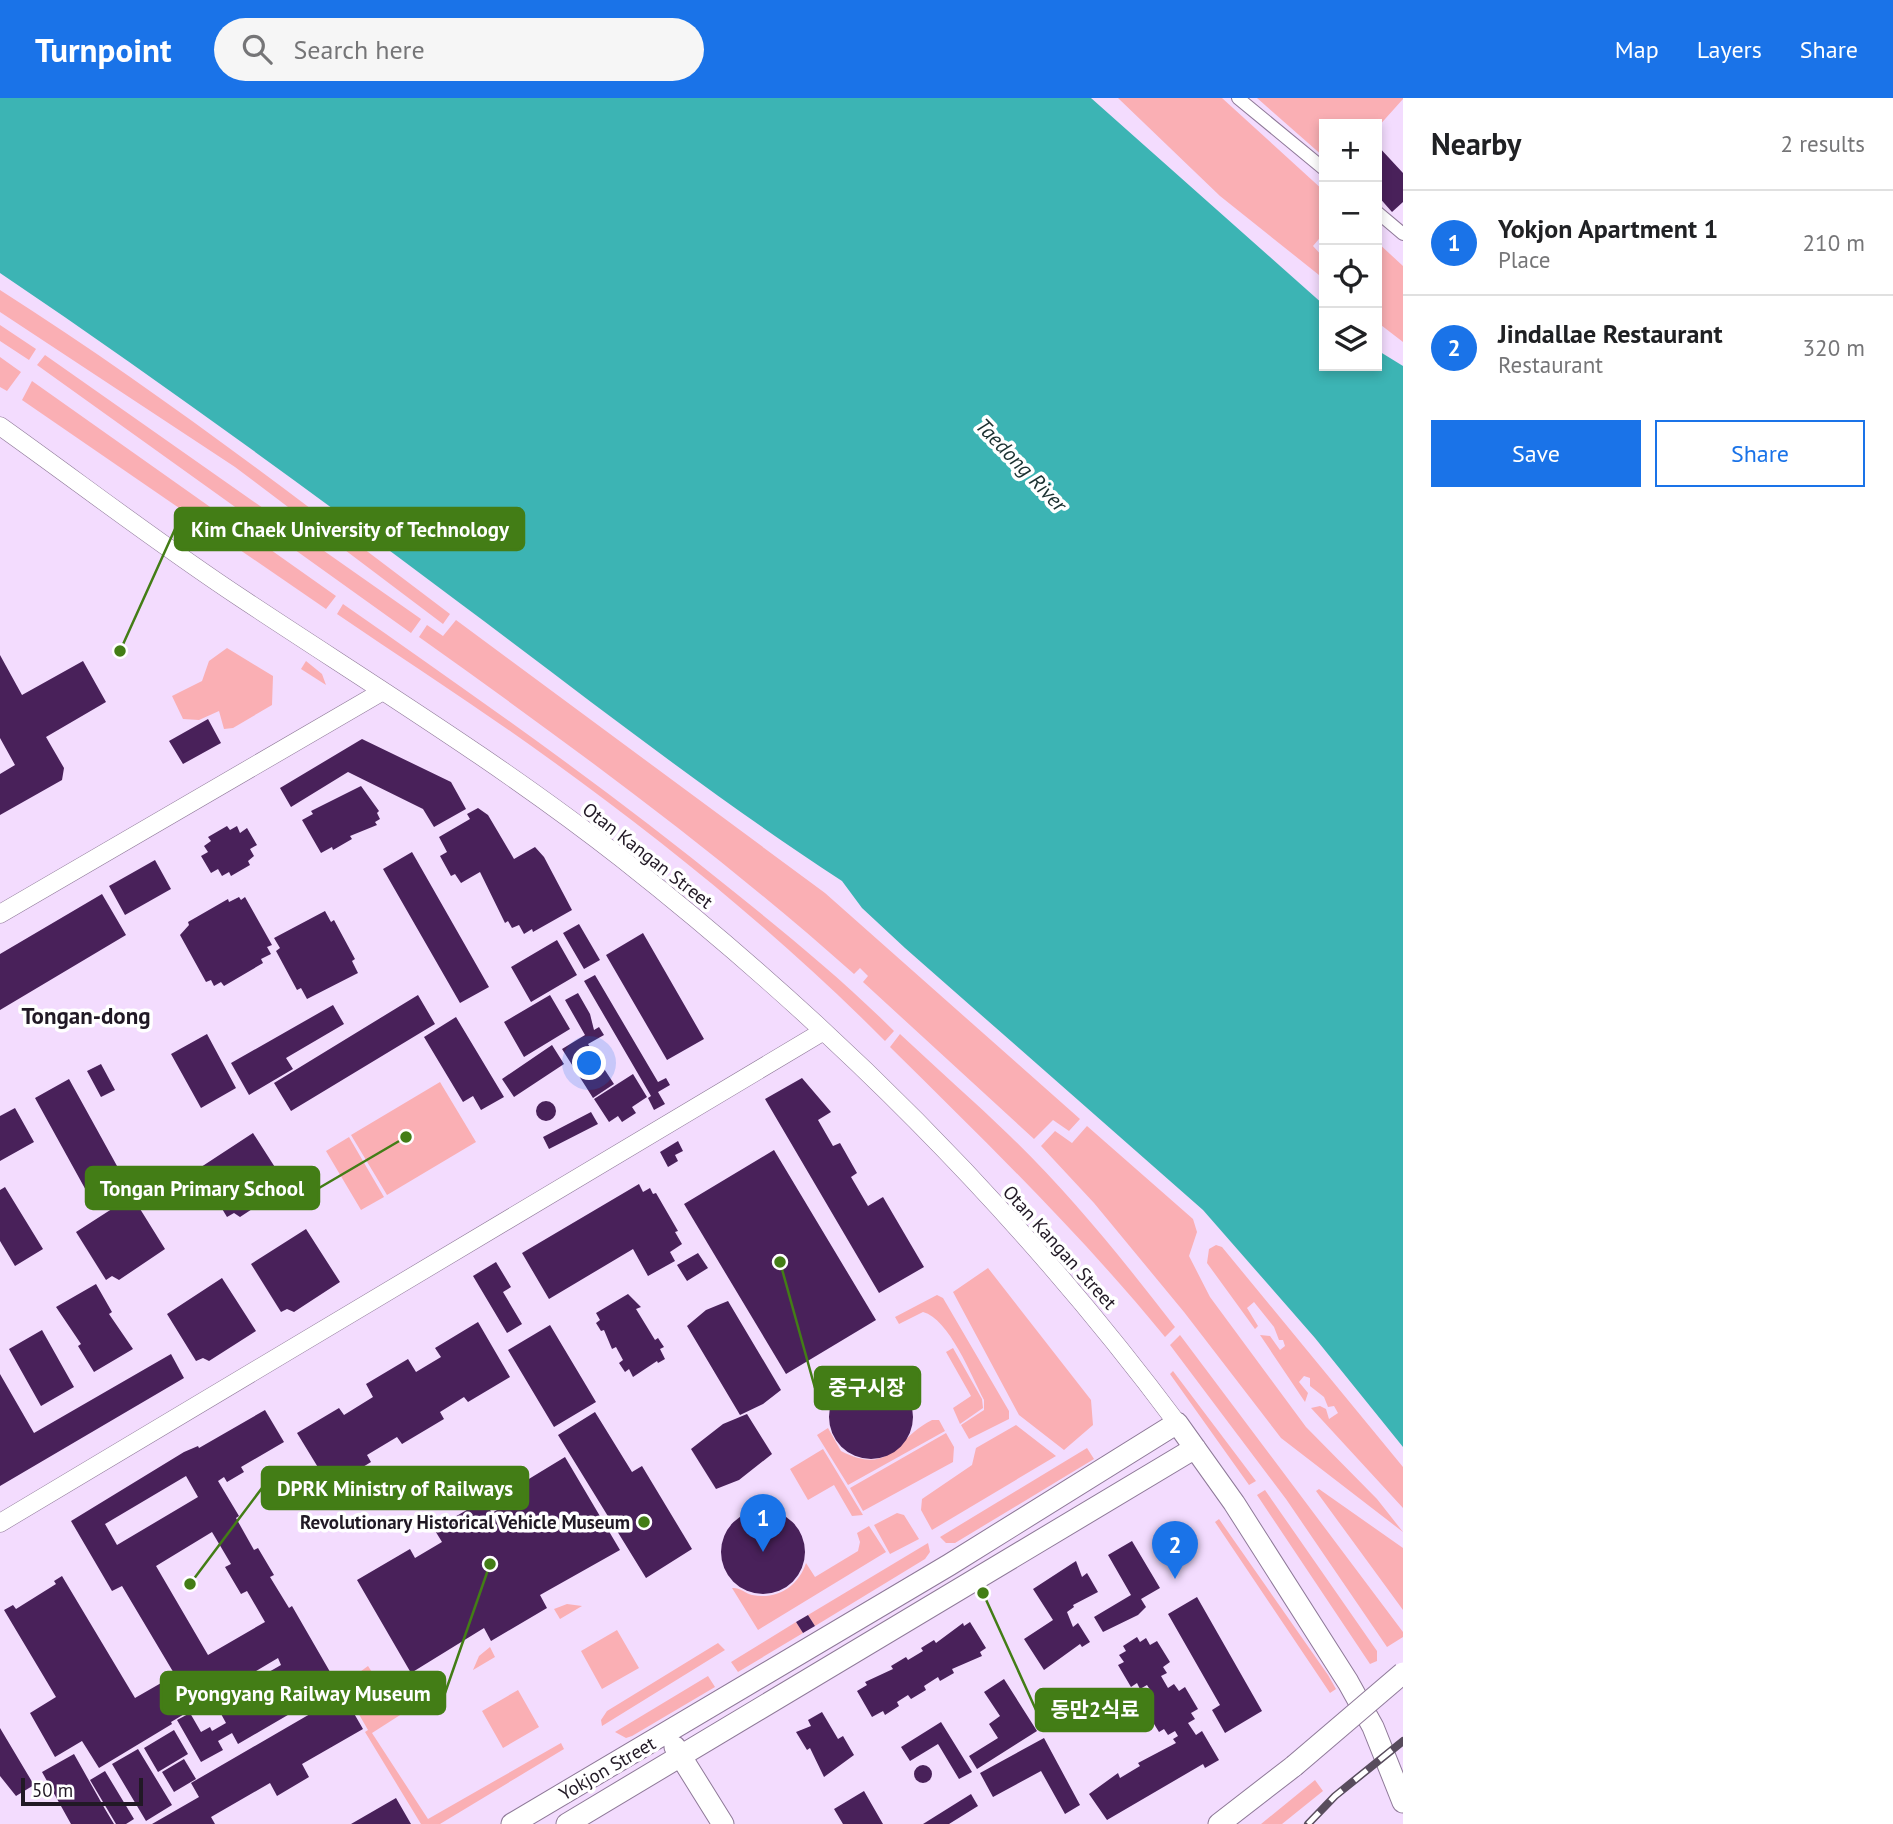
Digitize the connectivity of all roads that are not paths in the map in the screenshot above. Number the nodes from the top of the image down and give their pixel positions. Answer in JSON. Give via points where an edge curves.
{"nodes":[{"id":1,"x":1238,"y":98,"type":"edge"},
{"id":2,"x":1319,"y":165,"type":"edge"},
{"id":3,"x":1382,"y":216,"type":"edge"},
{"id":4,"x":1403,"y":234,"type":"edge"},
{"id":5,"x":0,"y":426,"type":"edge"},
{"id":6,"x":383,"y":691,"type":"junction"},
{"id":7,"x":0,"y":914,"type":"edge"},
{"id":8,"x":822,"y":1032,"type":"junction"},
{"id":9,"x":1177,"y":1423,"type":"junction"},
{"id":10,"x":1195,"y":1448,"type":"junction"},
{"id":11,"x":0,"y":1523,"type":"edge"},
{"id":12,"x":1403,"y":1673,"type":"edge"},
{"id":13,"x":666,"y":1734,"type":"junction"},
{"id":14,"x":682,"y":1757,"type":"junction"},
{"id":15,"x":1403,"y":1802,"type":"edge"},
{"id":16,"x":512,"y":1824,"type":"edge"},
{"id":17,"x":567,"y":1824,"type":"edge"},
{"id":18,"x":723,"y":1824,"type":"edge"},
{"id":19,"x":1219,"y":1824,"type":"edge"}],
"edges":[{"from":1,"to":2,"type":"street"},
{"from":3,"to":4,"type":"street"},
{"from":5,"to":6,"type":"main road","name":"Otan Kangan Street","via":[[236,595]]},
{"from":6,"to":7,"type":"main road"},
{"from":6,"to":8,"type":"main road","name":"Otan Kangan Street","via":[[489,760],[619,856],[768,977]]},
{"from":8,"to":9,"type":"main road","name":"Otan Kangan Street","via":[[872,1076],[1061,1274]]},
{"from":8,"to":11,"type":"main road"},
{"from":9,"to":10,"type":"main road"},
{"from":9,"to":13,"type":"main road","name":"Yokjon Street"},
{"from":10,"to":14,"type":"main road","name":"Yokjon Street"},
{"from":10,"to":15,"type":"main road","via":[[1348,1682],[1373,1727]]},
{"from":12,"to":19,"type":"main road","bridge":true},
{"from":13,"to":14,"type":"main road"},
{"from":13,"to":16,"type":"main road","name":"Yokjon Street"},
{"from":14,"to":17,"type":"main road","name":"Yokjon Street"},
{"from":14,"to":18,"type":"main road"}]}
